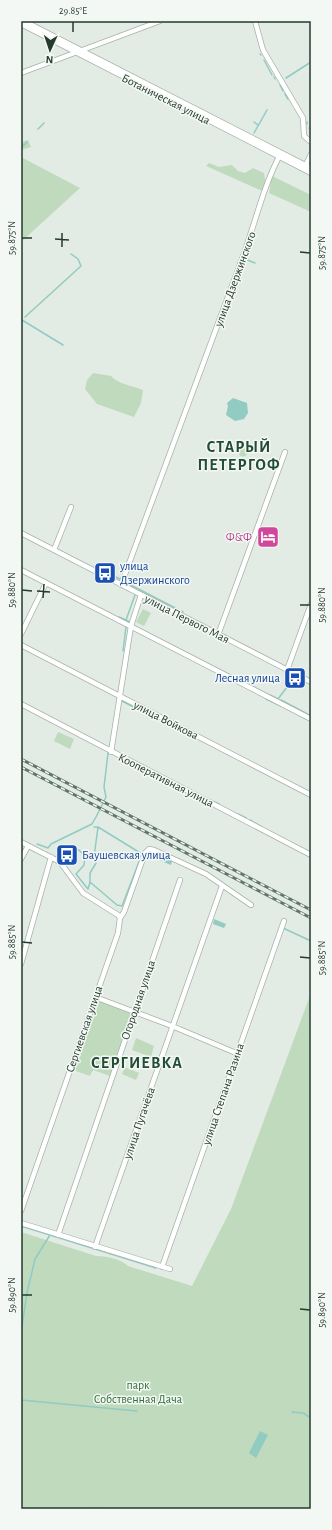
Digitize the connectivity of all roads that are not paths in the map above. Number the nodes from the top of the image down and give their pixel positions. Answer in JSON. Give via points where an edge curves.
{"nodes":[{"id":1,"x":24,"y":21,"type":"edge"},
{"id":2,"x":160,"y":21,"type":"edge"},
{"id":3,"x":255,"y":21,"type":"edge"},
{"id":4,"x":21,"y":24,"type":"edge"},
{"id":5,"x":82,"y":50,"type":"junction"},
{"id":6,"x":76,"y":53,"type":"junction"},
{"id":7,"x":21,"y":73,"type":"edge"},
{"id":8,"x":311,"y":142,"type":"edge"},
{"id":9,"x":311,"y":154,"type":"edge"},
{"id":10,"x":280,"y":155,"type":"junction"},
{"id":11,"x":304,"y":167,"type":"junction"},
{"id":12,"x":311,"y":168,"type":"edge"},
{"id":13,"x":311,"y":173,"type":"edge"},
{"id":14,"x":286,"y":452,"type":"dead end"},
{"id":15,"x":72,"y":507,"type":"dead end"},
{"id":16,"x":21,"y":533,"type":"edge"},
{"id":17,"x":54,"y":550,"type":"junction"},
{"id":18,"x":21,"y":570,"type":"edge"},
{"id":19,"x":46,"y":583,"type":"junction"},
{"id":20,"x":121,"y":585,"type":"junction"},
{"id":21,"x":141,"y":595,"type":"junction"},
{"id":22,"x":311,"y":604,"type":"edge"},
{"id":23,"x":131,"y":626,"type":"junction"},
{"id":24,"x":21,"y":634,"type":"edge"},
{"id":25,"x":218,"y":635,"type":"junction"},
{"id":26,"x":21,"y":646,"type":"edge"},
{"id":27,"x":287,"y":670,"type":"junction"},
{"id":28,"x":311,"y":682,"type":"edge"},
{"id":29,"x":120,"y":696,"type":"junction"},
{"id":30,"x":21,"y":704,"type":"edge"},
{"id":31,"x":311,"y":719,"type":"edge"},
{"id":32,"x":111,"y":752,"type":"junction"},
{"id":33,"x":311,"y":795,"type":"edge"},
{"id":34,"x":21,"y":842,"type":"edge"},
{"id":35,"x":28,"y":846,"type":"junction"},
{"id":36,"x":311,"y":855,"type":"edge"},
{"id":37,"x":51,"y":857,"type":"junction"},
{"id":38,"x":21,"y":859,"type":"edge"},
{"id":39,"x":180,"y":880,"type":"dead end"},
{"id":40,"x":222,"y":886,"type":"junction"},
{"id":41,"x":251,"y":906,"type":"dead end"},
{"id":42,"x":120,"y":918,"type":"junction"},
{"id":43,"x":284,"y":921,"type":"dead end"},
{"id":44,"x":21,"y":964,"type":"edge"},
{"id":45,"x":95,"y":997,"type":"junction"},
{"id":46,"x":134,"y":1012,"type":"junction"},
{"id":47,"x":172,"y":1026,"type":"junction"},
{"id":48,"x":236,"y":1053,"type":"junction"},
{"id":49,"x":21,"y":1210,"type":"edge"},
{"id":50,"x":21,"y":1223,"type":"edge"},
{"id":51,"x":58,"y":1235,"type":"junction"},
{"id":52,"x":95,"y":1247,"type":"junction"},
{"id":53,"x":162,"y":1267,"type":"junction"},
{"id":54,"x":170,"y":1269,"type":"dead end"}],
"edges":[{"from":1,"to":5,"type":"street","name":"Ботаническая улица"},
{"from":2,"to":5,"type":"street"},
{"from":3,"to":8,"type":"street","via":[[263,50],[303,118],[304,136]]},
{"from":4,"to":6,"type":"street","name":"Ботаническая улица"},
{"from":5,"to":6,"type":"street"},
{"from":5,"to":10,"type":"street","name":"Ботаническая улица"},
{"from":6,"to":7,"type":"street"},
{"from":6,"to":10,"type":"street","name":"Ботаническая улица"},
{"from":9,"to":11,"type":"street"},
{"from":10,"to":11,"type":"street","name":"Ботаническая улица"},
{"from":10,"to":20,"type":"street","name":"улица Дзержинского","via":[[269,177],[245,251]]},
{"from":11,"to":12,"type":"street","name":"Ботаническая улица"},
{"from":11,"to":13,"type":"street","name":"Ботаническая улица"},
{"from":14,"to":25,"type":"street"},
{"from":15,"to":17,"type":"street"},
{"from":16,"to":17,"type":"street","name":"улица Первого Мая"},
{"from":17,"to":20,"type":"street","name":"улица Первого Мая"},
{"from":18,"to":19,"type":"street"},
{"from":19,"to":23,"type":"street"},
{"from":19,"to":24,"type":"street"},
{"from":20,"to":21,"type":"street","name":"улица Первого Мая"},
{"from":21,"to":23,"type":"street"},
{"from":21,"to":25,"type":"street","name":"улица Первого Мая"},
{"from":22,"to":27,"type":"street"},
{"from":23,"to":29,"type":"street"},
{"from":23,"to":31,"type":"street"},
{"from":25,"to":27,"type":"street","name":"улица Первого Мая"},
{"from":26,"to":29,"type":"street","name":"улица Войкова"},
{"from":27,"to":28,"type":"street","name":"улица Первого Мая"},
{"from":29,"to":32,"type":"street"},
{"from":29,"to":33,"type":"street","name":"улица Войкова"},
{"from":30,"to":32,"type":"street","name":"Кооперативная улица"},
{"from":32,"to":36,"type":"street","name":"Кооперативная улица"},
{"from":34,"to":35,"type":"street"},
{"from":35,"to":37,"type":"street"},
{"from":35,"to":38,"type":"street"},
{"from":37,"to":42,"type":"street","via":[[62,863],[83,893],[118,914]]},
{"from":37,"to":44,"type":"street"},
{"from":39,"to":46,"type":"street","name":"Огородная улица"},
{"from":40,"to":41,"type":"street"},
{"from":40,"to":42,"type":"street","name":"Сергиевская улица","via":[[206,874],[149,849],[145,853]]},
{"from":40,"to":47,"type":"street","name":"улица Пугачёва"},
{"from":42,"to":45,"type":"street","name":"Сергиевская улица","via":[[118,934]]},
{"from":43,"to":48,"type":"street","name":"улица Степана Разина"},
{"from":45,"to":46,"type":"street"},
{"from":45,"to":49,"type":"street","name":"Сергиевская улица"},
{"from":46,"to":47,"type":"street"},
{"from":46,"to":51,"type":"street","name":"Огородная улица"},
{"from":47,"to":48,"type":"street"},
{"from":47,"to":52,"type":"street","name":"улица Пугачёва"},
{"from":48,"to":53,"type":"street","name":"улица Степана Разина"},
{"from":50,"to":51,"type":"street"},
{"from":51,"to":52,"type":"street"},
{"from":52,"to":53,"type":"street"},
{"from":53,"to":54,"type":"street"}]}
